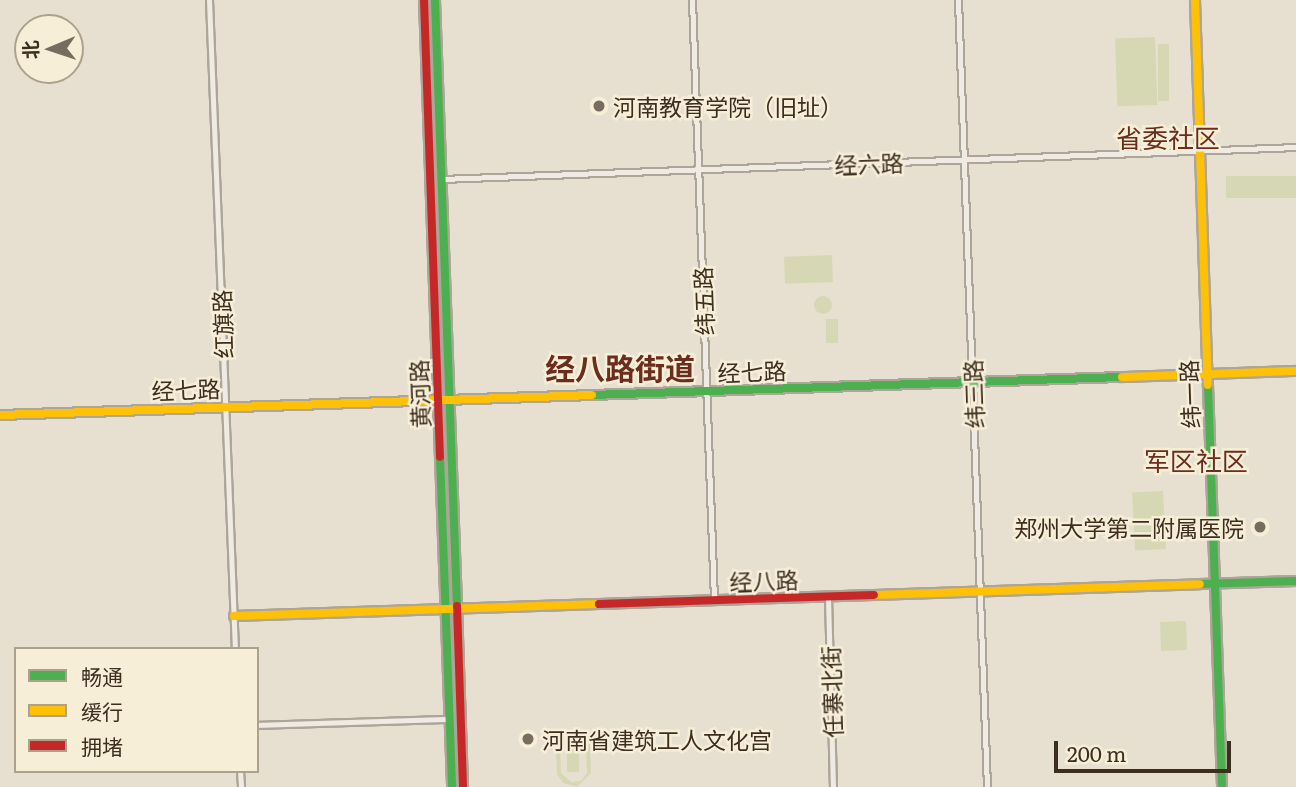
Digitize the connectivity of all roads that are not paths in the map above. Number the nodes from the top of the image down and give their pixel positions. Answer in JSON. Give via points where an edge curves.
{"nodes":[{"id":1,"x":209,"y":0,"type":"edge"},
{"id":2,"x":424,"y":0,"type":"edge"},
{"id":3,"x":435,"y":0,"type":"edge"},
{"id":4,"x":692,"y":0,"type":"edge"},
{"id":5,"x":958,"y":0,"type":"edge"},
{"id":6,"x":1195,"y":0,"type":"edge"},
{"id":7,"x":1296,"y":147,"type":"edge"},
{"id":8,"x":1200,"y":151,"type":"junction"},
{"id":9,"x":964,"y":160,"type":"junction"},
{"id":10,"x":699,"y":170,"type":"junction"},
{"id":11,"x":441,"y":180,"type":"junction"},
{"id":12,"x":1296,"y":371,"type":"edge"},
{"id":13,"x":1208,"y":374,"type":"junction"},
{"id":14,"x":972,"y":383,"type":"junction"},
{"id":15,"x":707,"y":392,"type":"junction"},
{"id":16,"x":439,"y":400,"type":"junction"},
{"id":17,"x":449,"y":400,"type":"junction"},
{"id":18,"x":225,"y":407,"type":"junction"},
{"id":19,"x":0,"y":415,"type":"edge"},
{"id":20,"x":1296,"y":581,"type":"edge"},
{"id":21,"x":1215,"y":584,"type":"junction"},
{"id":22,"x":980,"y":592,"type":"junction"},
{"id":23,"x":828,"y":597,"type":"junction"},
{"id":24,"x":714,"y":601,"type":"junction"},
{"id":25,"x":446,"y":609,"type":"junction"},
{"id":26,"x":457,"y":609,"type":"junction"},
{"id":27,"x":234,"y":616,"type":"junction"},
{"id":28,"x":235,"y":647,"type":"edge"},
{"id":29,"x":450,"y":719,"type":"junction"},
{"id":30,"x":259,"y":725,"type":"edge"},
{"id":31,"x":452,"y":787,"type":"edge"},
{"id":32,"x":463,"y":787,"type":"edge"},
{"id":33,"x":833,"y":787,"type":"edge"},
{"id":34,"x":987,"y":787,"type":"edge"},
{"id":35,"x":1222,"y":787,"type":"edge"}],
"edges":[{"from":1,"to":18,"type":"street","name":"红旗路"},
{"from":2,"to":16,"type":"street","name":"黄河路"},
{"from":3,"to":11,"type":"street","name":"黄河路"},
{"from":4,"to":10,"type":"street","name":"纬五路"},
{"from":5,"to":9,"type":"street","name":"纬三路"},
{"from":6,"to":8,"type":"street","name":"纬一路"},
{"from":7,"to":8,"type":"street","name":"经六路"},
{"from":8,"to":9,"type":"street","name":"经六路"},
{"from":8,"to":13,"type":"street","name":"纬一路"},
{"from":9,"to":10,"type":"street","name":"经六路"},
{"from":9,"to":14,"type":"street","name":"纬三路"},
{"from":10,"to":11,"type":"street","name":"经六路"},
{"from":10,"to":15,"type":"street","name":"纬五路"},
{"from":11,"to":17,"type":"street","name":"黄河路"},
{"from":12,"to":13,"type":"street","name":"经七路"},
{"from":13,"to":14,"type":"street","name":"经七路"},
{"from":13,"to":21,"type":"street","name":"纬一路"},
{"from":14,"to":15,"type":"street","name":"经七路"},
{"from":14,"to":22,"type":"street","name":"纬三路"},
{"from":15,"to":17,"type":"street","name":"经七路"},
{"from":15,"to":24,"type":"street","name":"纬五路"},
{"from":16,"to":17,"type":"street","name":"经七路"},
{"from":16,"to":18,"type":"street","name":"经七路"},
{"from":16,"to":25,"type":"street","name":"黄河路"},
{"from":17,"to":26,"type":"street","name":"黄河路"},
{"from":18,"to":19,"type":"street","name":"经七路"},
{"from":18,"to":27,"type":"street","name":"红旗路"},
{"from":20,"to":21,"type":"street","name":"经八路"},
{"from":21,"to":22,"type":"street","name":"经八路"},
{"from":21,"to":35,"type":"street","name":"纬一路"},
{"from":22,"to":23,"type":"street","name":"经八路"},
{"from":22,"to":34,"type":"street","name":"纬三路"},
{"from":23,"to":24,"type":"street","name":"经八路"},
{"from":23,"to":33,"type":"street","name":"任寨北街"},
{"from":24,"to":26,"type":"street","name":"经八路"},
{"from":25,"to":26,"type":"street","name":"经八路"},
{"from":25,"to":27,"type":"street","name":"经八路"},
{"from":25,"to":29,"type":"street","name":"黄河路"},
{"from":26,"to":32,"type":"street","name":"黄河路"},
{"from":27,"to":28,"type":"street","name":"红旗路"},
{"from":29,"to":30,"type":"street"},
{"from":29,"to":31,"type":"street","name":"黄河路"}]}
